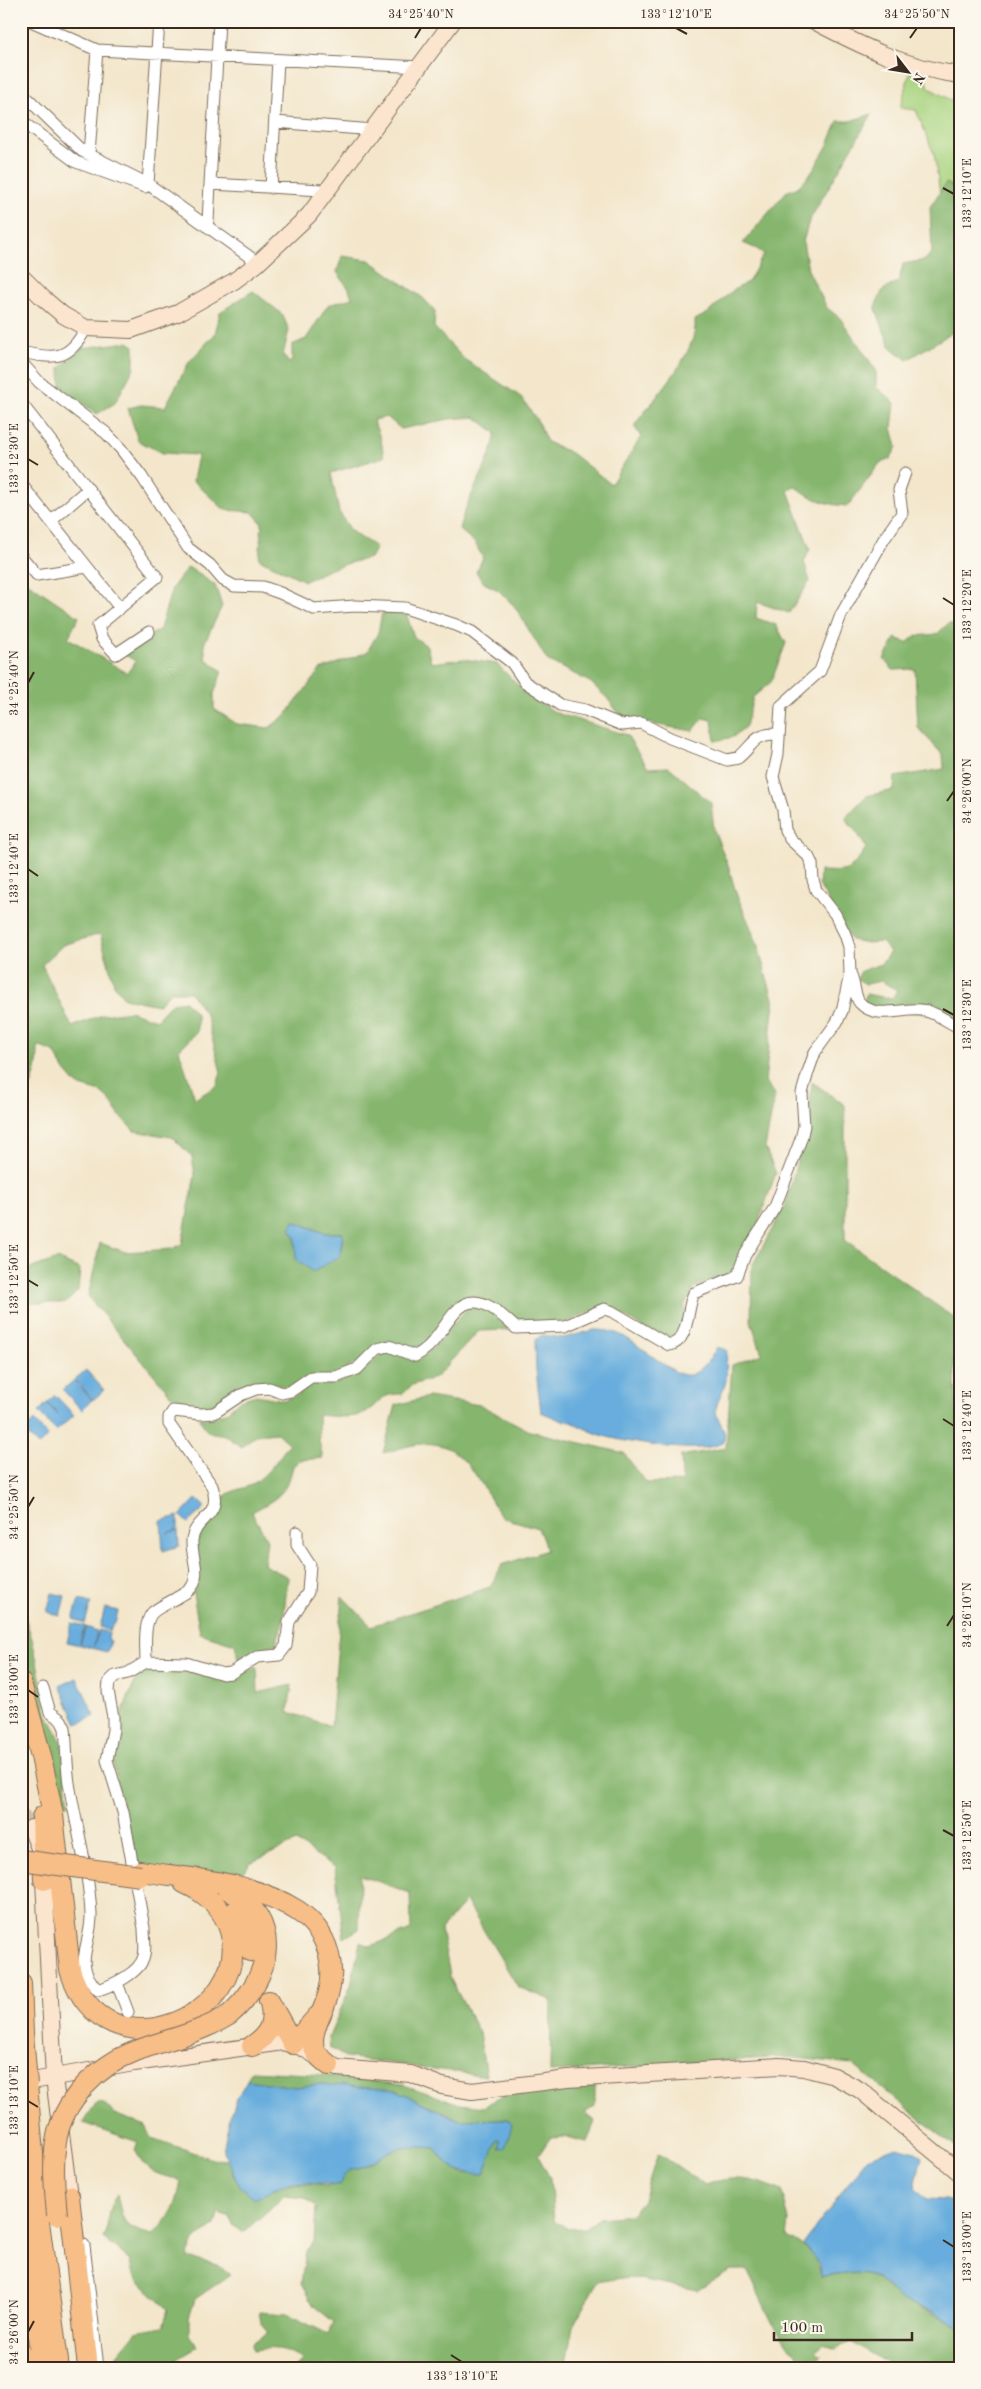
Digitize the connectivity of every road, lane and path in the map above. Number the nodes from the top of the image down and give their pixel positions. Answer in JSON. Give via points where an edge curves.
{"nodes":[{"id":1,"x":32,"y":21,"type":"edge"},
{"id":2,"x":159,"y":21,"type":"edge"},
{"id":3,"x":219,"y":21,"type":"edge"},
{"id":4,"x":453,"y":21,"type":"edge"},
{"id":5,"x":814,"y":21,"type":"edge"},
{"id":6,"x":97,"y":50,"type":"junction"},
{"id":7,"x":157,"y":54,"type":"junction"},
{"id":8,"x":217,"y":57,"type":"junction"},
{"id":9,"x":278,"y":60,"type":"junction"},
{"id":10,"x":420,"y":67,"type":"junction"},
{"id":11,"x":960,"y":75,"type":"edge"},
{"id":12,"x":21,"y":92,"type":"edge"},
{"id":13,"x":21,"y":121,"type":"edge"},
{"id":14,"x":274,"y":122,"type":"junction"},
{"id":15,"x":373,"y":130,"type":"junction"},
{"id":16,"x":90,"y":154,"type":"junction"},
{"id":17,"x":148,"y":184,"type":"junction"},
{"id":18,"x":210,"y":184,"type":"junction"},
{"id":19,"x":271,"y":188,"type":"junction"},
{"id":20,"x":326,"y":194,"type":"junction"},
{"id":21,"x":206,"y":226,"type":"junction"},
{"id":22,"x":257,"y":264,"type":"junction"},
{"id":23,"x":21,"y":276,"type":"edge"},
{"id":24,"x":86,"y":328,"type":"junction"},
{"id":25,"x":21,"y":352,"type":"edge"},
{"id":26,"x":21,"y":362,"type":"edge"},
{"id":27,"x":21,"y":403,"type":"edge"},
{"id":28,"x":905,"y":472,"type":"dead end"},
{"id":29,"x":21,"y":484,"type":"edge"},
{"id":30,"x":88,"y":489,"type":"junction"},
{"id":31,"x":50,"y":521,"type":"junction"},
{"id":32,"x":21,"y":556,"type":"edge"},
{"id":33,"x":87,"y":567,"type":"junction"},
{"id":34,"x":120,"y":608,"type":"junction"},
{"id":35,"x":149,"y":632,"type":"dead end"},
{"id":36,"x":777,"y":734,"type":"junction"},
{"id":37,"x":850,"y":974,"type":"junction"},
{"id":38,"x":960,"y":1028,"type":"edge"},
{"id":39,"x":297,"y":1532,"type":"dead end"},
{"id":40,"x":146,"y":1662,"type":"junction"},
{"id":41,"x":21,"y":1683,"type":"edge"},
{"id":42,"x":43,"y":1688,"type":"dead end"},
{"id":43,"x":30,"y":1713,"type":"junction"},
{"id":44,"x":31,"y":1828,"type":"tunnel mouth"},
{"id":45,"x":21,"y":1855,"type":"edge"},
{"id":46,"x":21,"y":1860,"type":"edge"},
{"id":47,"x":140,"y":1874,"type":"junction"},
{"id":48,"x":44,"y":1880,"type":"junction"},
{"id":49,"x":192,"y":1882,"type":"junction"},
{"id":50,"x":251,"y":1951,"type":"dead end"},
{"id":51,"x":21,"y":1983,"type":"edge"},
{"id":52,"x":117,"y":1983,"type":"junction"},
{"id":53,"x":325,"y":2006,"type":"junction"},
{"id":54,"x":128,"y":2012,"type":"dead end"},
{"id":55,"x":134,"y":2037,"type":"dead end"},
{"id":56,"x":293,"y":2044,"type":"junction"},
{"id":57,"x":252,"y":2046,"type":"junction"},
{"id":58,"x":134,"y":2063,"type":"junction"},
{"id":59,"x":329,"y":2065,"type":"junction"},
{"id":60,"x":54,"y":2078,"type":"junction"},
{"id":61,"x":24,"y":2083,"type":"edge"},
{"id":62,"x":960,"y":2173,"type":"edge"},
{"id":63,"x":21,"y":2191,"type":"edge"},
{"id":64,"x":69,"y":2196,"type":"junction"},
{"id":65,"x":21,"y":2354,"type":"edge"},
{"id":66,"x":24,"y":2368,"type":"edge"},
{"id":67,"x":42,"y":2368,"type":"edge"},
{"id":68,"x":59,"y":2368,"type":"edge"},
{"id":69,"x":80,"y":2368,"type":"edge"},
{"id":70,"x":88,"y":2368,"type":"edge"},
{"id":71,"x":98,"y":2368,"type":"edge"}],
"edges":[{"from":1,"to":6,"type":"street"},
{"from":2,"to":7,"type":"street"},
{"from":3,"to":8,"type":"street"},
{"from":4,"to":10,"type":"street"},
{"from":5,"to":11,"type":"street","via":[[890,59]]},
{"from":6,"to":7,"type":"street"},
{"from":6,"to":16,"type":"street"},
{"from":7,"to":8,"type":"street"},
{"from":7,"to":17,"type":"street"},
{"from":8,"to":9,"type":"street"},
{"from":8,"to":18,"type":"street"},
{"from":9,"to":10,"type":"street"},
{"from":9,"to":14,"type":"street"},
{"from":10,"to":15,"type":"street"},
{"from":12,"to":16,"type":"street","via":[[82,151]]},
{"from":13,"to":17,"type":"street","via":[[76,162],[145,187]]},
{"from":14,"to":15,"type":"street"},
{"from":14,"to":19,"type":"street"},
{"from":15,"to":20,"type":"street"},
{"from":16,"to":17,"type":"street"},
{"from":17,"to":21,"type":"street"},
{"from":18,"to":19,"type":"street"},
{"from":18,"to":21,"type":"street"},
{"from":19,"to":20,"type":"street","via":[[322,190]]},
{"from":20,"to":22,"type":"street","via":[[309,215]]},
{"from":21,"to":22,"type":"street"},
{"from":22,"to":24,"type":"street","via":[[178,313],[131,330]]},
{"from":23,"to":24,"type":"street","via":[[63,315]]},
{"from":24,"to":25,"type":"street","via":[[78,343],[59,357]]},
{"from":26,"to":36,"type":"street","via":[[39,382],[106,433],[142,477],[188,548],[234,586],[263,587],[314,609],[355,606],[405,608],[456,625],[472,632],[512,663],[525,682],[560,705],[585,710],[622,725],[641,723],[726,760],[738,758],[757,738]]},
{"from":27,"to":30,"type":"street"},
{"from":28,"to":36,"type":"street","via":[[899,490],[902,513],[841,615],[820,671],[781,706]]},
{"from":29,"to":31,"type":"street"},
{"from":30,"to":31,"type":"street"},
{"from":30,"to":34,"type":"street","via":[[157,577]]},
{"from":31,"to":33,"type":"street"},
{"from":32,"to":33,"type":"street","via":[[37,575]]},
{"from":33,"to":34,"type":"street"},
{"from":34,"to":35,"type":"street","via":[[98,626],[102,639],[116,654]]},
{"from":36,"to":37,"type":"street","via":[[774,777],[785,830],[808,856],[816,890],[835,914],[845,934],[850,947]]},
{"from":37,"to":38,"type":"street","via":[[859,1002],[866,1007],[880,1013],[922,1010]]},
{"from":37,"to":40,"type":"street","via":[[839,1016],[815,1052],[808,1072],[802,1093],[804,1126],[801,1139],[775,1207],[745,1255],[737,1276],[694,1292],[681,1340],[675,1344],[668,1345],[604,1309],[565,1326],[516,1328],[491,1308],[479,1302],[466,1303],[454,1312],[425,1351],[416,1356],[389,1346],[377,1349],[357,1369],[336,1377],[311,1377],[291,1391],[282,1393],[269,1388],[256,1389],[214,1413],[173,1411],[169,1424],[216,1496],[213,1511],[192,1540],[194,1583],[189,1591],[152,1614],[147,1625]]},
{"from":39,"to":40,"type":"street","via":[[297,1545],[310,1565],[308,1592],[289,1622],[286,1646],[279,1655],[257,1658],[232,1673],[223,1674],[186,1663]]},
{"from":40,"to":52,"type":"street","via":[[128,1673],[115,1676],[109,1682],[108,1691],[113,1717],[107,1760],[123,1812],[145,1946],[144,1958]]},
{"from":41,"to":43,"type":"highway"},
{"from":42,"to":52,"type":"street","via":[[50,1712],[61,1720],[65,1728],[69,1786],[91,1916],[83,1962],[90,1982],[98,1990]]},
{"from":43,"to":48,"type":"highway","via":[[40,1788]]},
{"from":43,"to":49,"type":"highway","via":[[53,1815],[70,1970],[85,2003],[103,2018],[124,2028],[135,2029],[173,2023],[198,2010],[223,1983],[232,1961],[228,1925],[224,1915]]},
{"from":44,"to":48,"type":"street","via":[[41,1853]]},
{"from":45,"to":47,"type":"highway"},
{"from":46,"to":47,"type":"highway","bridge":true},
{"from":47,"to":49,"type":"highway"},
{"from":48,"to":60,"type":"street"},
{"from":49,"to":50,"type":"highway","via":[[224,1901],[238,1918]]},
{"from":49,"to":53,"type":"highway","via":[[234,1886],[266,1896],[297,1910],[314,1924],[325,1941],[331,1967]]},
{"from":49,"to":69,"type":"highway","bridge":true,"via":[[222,1886],[245,1901],[261,1924],[267,1952],[251,1993],[229,2015],[200,2030],[108,2065],[84,2086],[65,2115],[56,2140],[54,2161],[57,2215]]},
{"from":51,"to":61,"type":"highway","bridge":true},
{"from":52,"to":54,"type":"street"},
{"from":53,"to":56,"type":"highway"},
{"from":53,"to":59,"type":"highway","via":[[316,2026],[314,2041],[317,2054]]},
{"from":55,"to":58,"type":"street"},
{"from":56,"to":57,"type":"street","via":[[274,2042]]},
{"from":56,"to":57,"type":"highway","via":[[269,2001],[271,2027]]},
{"from":56,"to":59,"type":"street"},
{"from":57,"to":58,"type":"street"},
{"from":58,"to":60,"type":"street"},
{"from":59,"to":62,"type":"street","via":[[345,2070],[411,2074],[442,2086],[472,2091],[568,2079],[780,2066],[804,2068],[834,2076],[860,2090]]},
{"from":60,"to":61,"type":"street"},
{"from":60,"to":64,"type":"street"},
{"from":61,"to":68,"type":"highway"},
{"from":63,"to":67,"type":"highway"},
{"from":64,"to":70,"type":"highway"},
{"from":64,"to":71,"type":"street","via":[[82,2230]]},
{"from":65,"to":66,"type":"highway"}]}
